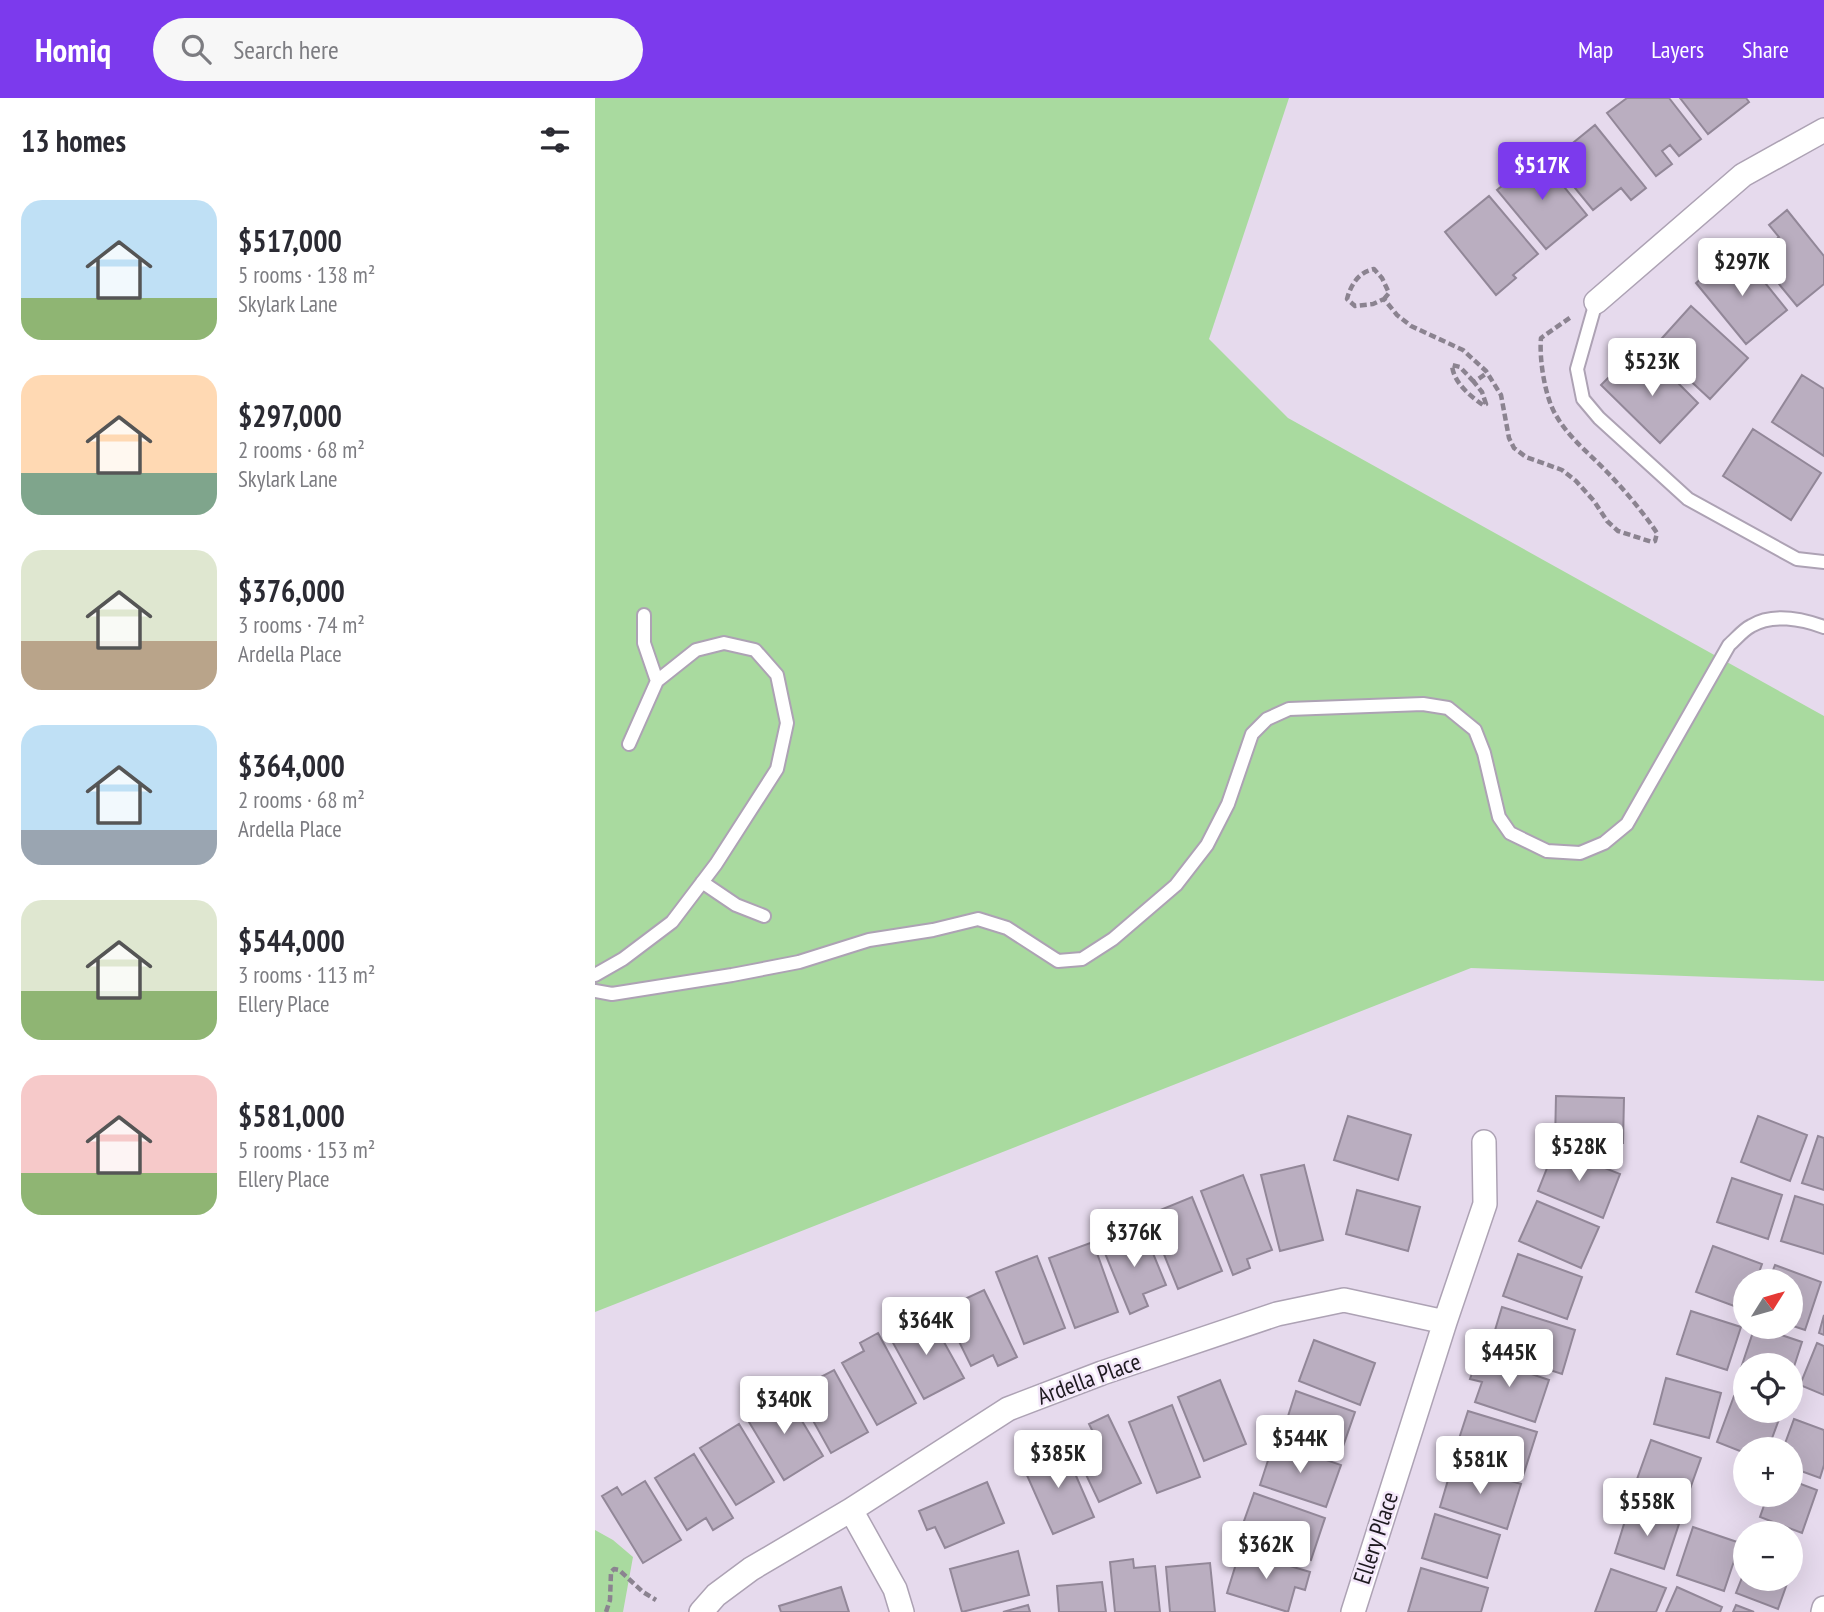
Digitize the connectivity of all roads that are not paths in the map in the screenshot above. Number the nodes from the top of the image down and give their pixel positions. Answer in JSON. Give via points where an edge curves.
{"nodes":[{"id":1,"x":1824,"y":130,"type":"edge"},
{"id":2,"x":1596,"y":302,"type":"joint"},
{"id":3,"x":1824,"y":562,"type":"edge"},
{"id":4,"x":643,"y":615,"type":"dead end"},
{"id":5,"x":1824,"y":627,"type":"edge"},
{"id":6,"x":657,"y":681,"type":"junction"},
{"id":7,"x":629,"y":744,"type":"dead end"},
{"id":8,"x":702,"y":882,"type":"junction"},
{"id":9,"x":764,"y":916,"type":"dead end"},
{"id":10,"x":595,"y":975,"type":"edge"},
{"id":11,"x":595,"y":991,"type":"edge"},
{"id":12,"x":1484,"y":1142,"type":"dead end"},
{"id":13,"x":1444,"y":1322,"type":"junction"},
{"id":14,"x":851,"y":1510,"type":"junction"},
{"id":15,"x":714,"y":1606,"type":"edge"},
{"id":16,"x":902,"y":1612,"type":"edge"},
{"id":17,"x":1353,"y":1612,"type":"edge"}],
"edges":[{"from":1,"to":2,"type":"street","via":[[1743,175]]},
{"from":2,"to":3,"type":"lane","via":[[1577,369],[1583,399],[1598,418],[1688,499],[1797,559]]},
{"from":4,"to":6,"type":"lane","via":[[644,643]]},
{"from":5,"to":11,"type":"lane","via":[[1769,618],[1750,626],[1729,645],[1627,824],[1604,843],[1580,853],[1547,851],[1510,833],[1499,817],[1475,730],[1448,708],[1423,704],[1289,709],[1267,719],[1252,734],[1228,804],[1207,845],[1176,885],[1113,939],[1081,959],[1058,961],[1007,928],[978,919],[869,940],[799,962],[732,975],[613,994]]},
{"from":6,"to":7,"type":"lane"},
{"from":6,"to":8,"type":"lane","via":[[697,650],[725,643],[755,650],[777,675],[787,723],[777,769]]},
{"from":8,"to":9,"type":"lane","via":[[736,905]]},
{"from":8,"to":10,"type":"lane","via":[[672,922]]},
{"from":12,"to":13,"type":"street","name":"Ellery Place","via":[[1485,1204]]},
{"from":13,"to":14,"type":"street","name":"Ardella Place","via":[[1344,1300],[1277,1314],[1008,1409]]},
{"from":13,"to":17,"type":"street","name":"Ellery Place"},
{"from":14,"to":15,"type":"street","name":"Ardella Place","via":[[751,1569]]},
{"from":14,"to":16,"type":"street","via":[[895,1589]]}]}
